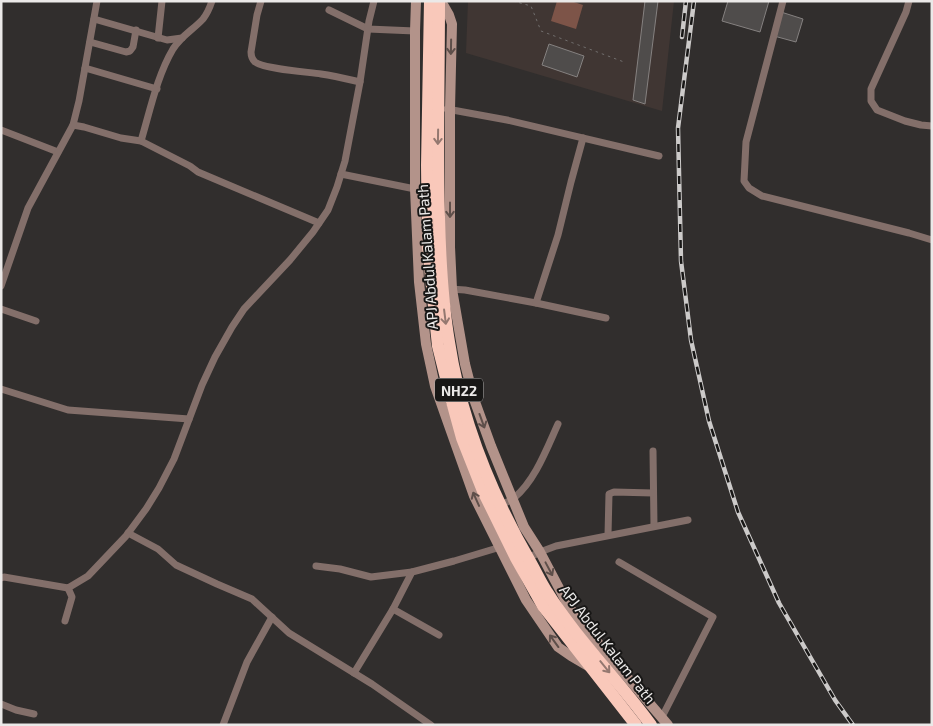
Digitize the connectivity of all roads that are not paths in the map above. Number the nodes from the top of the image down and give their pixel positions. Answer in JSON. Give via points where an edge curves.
{"nodes":[{"id":1,"x":97,"y":1,"type":"edge"},
{"id":2,"x":162,"y":1,"type":"edge"},
{"id":3,"x":212,"y":1,"type":"edge"},
{"id":4,"x":261,"y":1,"type":"edge"},
{"id":5,"x":374,"y":1,"type":"edge"},
{"id":6,"x":416,"y":1,"type":"edge"},
{"id":7,"x":430,"y":1,"type":"edge"},
{"id":8,"x":440,"y":1,"type":"edge"},
{"id":9,"x":783,"y":1,"type":"edge"},
{"id":10,"x":910,"y":1,"type":"edge"},
{"id":11,"x":329,"y":10,"type":"dead end"},
{"id":12,"x":94,"y":19,"type":"junction"},
{"id":13,"x":368,"y":29,"type":"junction"},
{"id":14,"x":136,"y":30,"type":"junction"},
{"id":15,"x":415,"y":31,"type":"junction"},
{"id":16,"x":158,"y":38,"type":"junction"},
{"id":17,"x":182,"y":38,"type":"junction"},
{"id":18,"x":90,"y":42,"type":"junction"},
{"id":19,"x":85,"y":68,"type":"junction"},
{"id":20,"x":360,"y":82,"type":"junction"},
{"id":21,"x":157,"y":89,"type":"junction"},
{"id":22,"x":422,"y":91,"type":"junction"},
{"id":23,"x":444,"y":109,"type":"junction"},
{"id":24,"x":73,"y":125,"type":"junction"},
{"id":25,"x":932,"y":126,"type":"edge"},
{"id":26,"x":1,"y":130,"type":"edge"},
{"id":27,"x":583,"y":138,"type":"junction"},
{"id":28,"x":141,"y":141,"type":"junction"},
{"id":29,"x":58,"y":152,"type":"junction"},
{"id":30,"x":659,"y":156,"type":"dead end"},
{"id":31,"x":341,"y":174,"type":"junction"},
{"id":32,"x":422,"y":189,"type":"junction"},
{"id":33,"x":319,"y":223,"type":"junction"},
{"id":34,"x":932,"y":240,"type":"edge"},
{"id":35,"x":1,"y":286,"type":"edge"},
{"id":36,"x":448,"y":289,"type":"junction"},
{"id":37,"x":536,"y":303,"type":"junction"},
{"id":38,"x":1,"y":309,"type":"edge"},
{"id":39,"x":606,"y":318,"type":"dead end"},
{"id":40,"x":36,"y":321,"type":"dead end"},
{"id":41,"x":459,"y":363,"type":"junction"},
{"id":42,"x":1,"y":389,"type":"edge"},
{"id":43,"x":189,"y":419,"type":"junction"},
{"id":44,"x":558,"y":424,"type":"dead end"},
{"id":45,"x":653,"y":451,"type":"dead end"},
{"id":46,"x":654,"y":494,"type":"junction"},
{"id":47,"x":513,"y":499,"type":"junction"},
{"id":48,"x":500,"y":506,"type":"junction"},
{"id":49,"x":688,"y":520,"type":"dead end"},
{"id":50,"x":654,"y":526,"type":"junction"},
{"id":51,"x":128,"y":533,"type":"junction"},
{"id":52,"x":608,"y":535,"type":"junction"},
{"id":53,"x":504,"y":546,"type":"junction"},
{"id":54,"x":540,"y":552,"type":"junction"},
{"id":55,"x":523,"y":560,"type":"junction"},
{"id":56,"x":619,"y":562,"type":"dead end"},
{"id":57,"x":316,"y":566,"type":"dead end"},
{"id":58,"x":412,"y":572,"type":"junction"},
{"id":59,"x":1,"y":578,"type":"edge"},
{"id":60,"x":68,"y":588,"type":"junction"},
{"id":61,"x":393,"y":608,"type":"junction"},
{"id":62,"x":272,"y":617,"type":"junction"},
{"id":63,"x":65,"y":621,"type":"dead end"},
{"id":64,"x":439,"y":635,"type":"dead end"},
{"id":65,"x":587,"y":637,"type":"junction"},
{"id":66,"x":593,"y":669,"type":"junction"},
{"id":67,"x":354,"y":673,"type":"junction"},
{"id":68,"x":1,"y":704,"type":"edge"},
{"id":69,"x":34,"y":714,"type":"dead end"},
{"id":70,"x":636,"y":721,"type":"edge"},
{"id":71,"x":665,"y":721,"type":"edge"},
{"id":72,"x":223,"y":725,"type":"edge"},
{"id":73,"x":431,"y":725,"type":"edge"},
{"id":74,"x":651,"y":725,"type":"edge"}],
"edges":[{"from":1,"to":12,"type":"street"},
{"from":2,"to":16,"type":"street"},
{"from":3,"to":17,"type":"street","via":[[202,20]]},
{"from":4,"to":20,"type":"street","via":[[252,44],[251,57],[254,61]]},
{"from":5,"to":13,"type":"street"},
{"from":6,"to":15,"type":"street","number":"NH22"},
{"from":7,"to":22,"type":"highway","name":"APJ Abdul Kalam Path","number":"NH22"},
{"from":8,"to":23,"type":"highway","name":"APJ Abdul Kalam Path","number":"NH22","one_way":true},
{"from":9,"to":34,"type":"street","via":[[746,142],[744,182],[762,196]]},
{"from":10,"to":25,"type":"street","via":[[871,89],[871,101],[877,110],[905,121]]},
{"from":11,"to":13,"type":"street"},
{"from":12,"to":14,"type":"street"},
{"from":12,"to":18,"type":"street"},
{"from":13,"to":15,"type":"street"},
{"from":13,"to":20,"type":"street"},
{"from":14,"to":16,"type":"street"},
{"from":14,"to":18,"type":"street","via":[[130,51]]},
{"from":15,"to":22,"type":"street","number":"NH22"},
{"from":16,"to":17,"type":"street"},
{"from":17,"to":21,"type":"street","via":[[167,60]]},
{"from":18,"to":19,"type":"street"},
{"from":19,"to":21,"type":"street"},
{"from":19,"to":24,"type":"street"},
{"from":20,"to":31,"type":"street"},
{"from":21,"to":28,"type":"street"},
{"from":22,"to":32,"type":"highway","name":"APJ Abdul Kalam Path","number":"NH22","via":[[427,165]]},
{"from":23,"to":27,"type":"street"},
{"from":23,"to":36,"type":"highway","name":"APJ Abdul Kalam Path","number":"NH22","one_way":true,"via":[[438,185],[440,265]]},
{"from":24,"to":28,"type":"street"},
{"from":24,"to":29,"type":"street"},
{"from":26,"to":29,"type":"street"},
{"from":27,"to":30,"type":"street"},
{"from":27,"to":37,"type":"street","via":[[558,235]]},
{"from":28,"to":33,"type":"street","via":[[198,172]]},
{"from":29,"to":35,"type":"street","via":[[28,208]]},
{"from":31,"to":32,"type":"street"},
{"from":31,"to":33,"type":"street","via":[[328,210]]},
{"from":53,"to":32,"type":"highway","name":"APJ Abdul Kalam Path","number":"NH22","one_way":true,"via":[[462,438],[438,346],[425,282],[428,248]]},
{"from":33,"to":43,"type":"street","via":[[232,327],[215,357]]},
{"from":36,"to":37,"type":"street"},
{"from":36,"to":41,"type":"highway","name":"APJ Abdul Kalam Path","number":"NH22","one_way":true,"via":[[448,336]]},
{"from":37,"to":39,"type":"street"},
{"from":38,"to":40,"type":"street"},
{"from":41,"to":47,"type":"street","number":"NH22","one_way":true},
{"from":41,"to":48,"type":"highway","name":"APJ Abdul Kalam Path","number":"NH22","via":[[466,419]]},
{"from":42,"to":43,"type":"street","via":[[68,410]]},
{"from":43,"to":51,"type":"street","via":[[159,488]]},
{"from":44,"to":47,"type":"street","via":[[525,488]]},
{"from":45,"to":46,"type":"street"},
{"from":46,"to":50,"type":"street"},
{"from":46,"to":52,"type":"street","via":[[611,492],[608,498]]},
{"from":47,"to":48,"type":"street"},
{"from":47,"to":54,"type":"street","number":"NH22","via":[[524,527]]},
{"from":48,"to":55,"type":"highway","name":"APJ Abdul Kalam Path","number":"NH22"},
{"from":49,"to":50,"type":"street"},
{"from":50,"to":52,"type":"street"},
{"from":51,"to":60,"type":"street","via":[[88,576]]},
{"from":51,"to":62,"type":"street","via":[[158,549],[176,565],[252,599]]},
{"from":52,"to":54,"type":"street"},
{"from":53,"to":55,"type":"highway","name":"APJ Abdul Kalam Path","number":"NH22"},
{"from":53,"to":58,"type":"street"},
{"from":66,"to":53,"type":"street","number":"NH22","one_way":true,"via":[[558,647],[526,600]]},
{"from":54,"to":55,"type":"street"},
{"from":54,"to":65,"type":"street","number":"NH22","one_way":true},
{"from":55,"to":65,"type":"highway","name":"APJ Abdul Kalam Path","number":"NH22","via":[[559,610]]},
{"from":55,"to":66,"type":"highway","name":"APJ Abdul Kalam Path","number":"NH22","via":[[543,606]]},
{"from":56,"to":71,"type":"street","via":[[713,617]]},
{"from":57,"to":58,"type":"street","via":[[371,577]]},
{"from":58,"to":61,"type":"street"},
{"from":59,"to":60,"type":"street"},
{"from":60,"to":63,"type":"street","via":[[72,597]]},
{"from":61,"to":64,"type":"street"},
{"from":61,"to":67,"type":"street"},
{"from":62,"to":67,"type":"street","via":[[290,633]]},
{"from":62,"to":72,"type":"street","via":[[247,662]]},
{"from":65,"to":70,"type":"highway","name":"APJ Abdul Kalam Path","number":"NH22","one_way":true},
{"from":65,"to":71,"type":"street","number":"NH22"},
{"from":66,"to":70,"type":"highway","name":"APJ Abdul Kalam Path","number":"NH22"},
{"from":67,"to":73,"type":"street"},
{"from":68,"to":69,"type":"street"},
{"from":70,"to":74,"type":"highway","name":"APJ Abdul Kalam Path","number":"NH22"}]}
